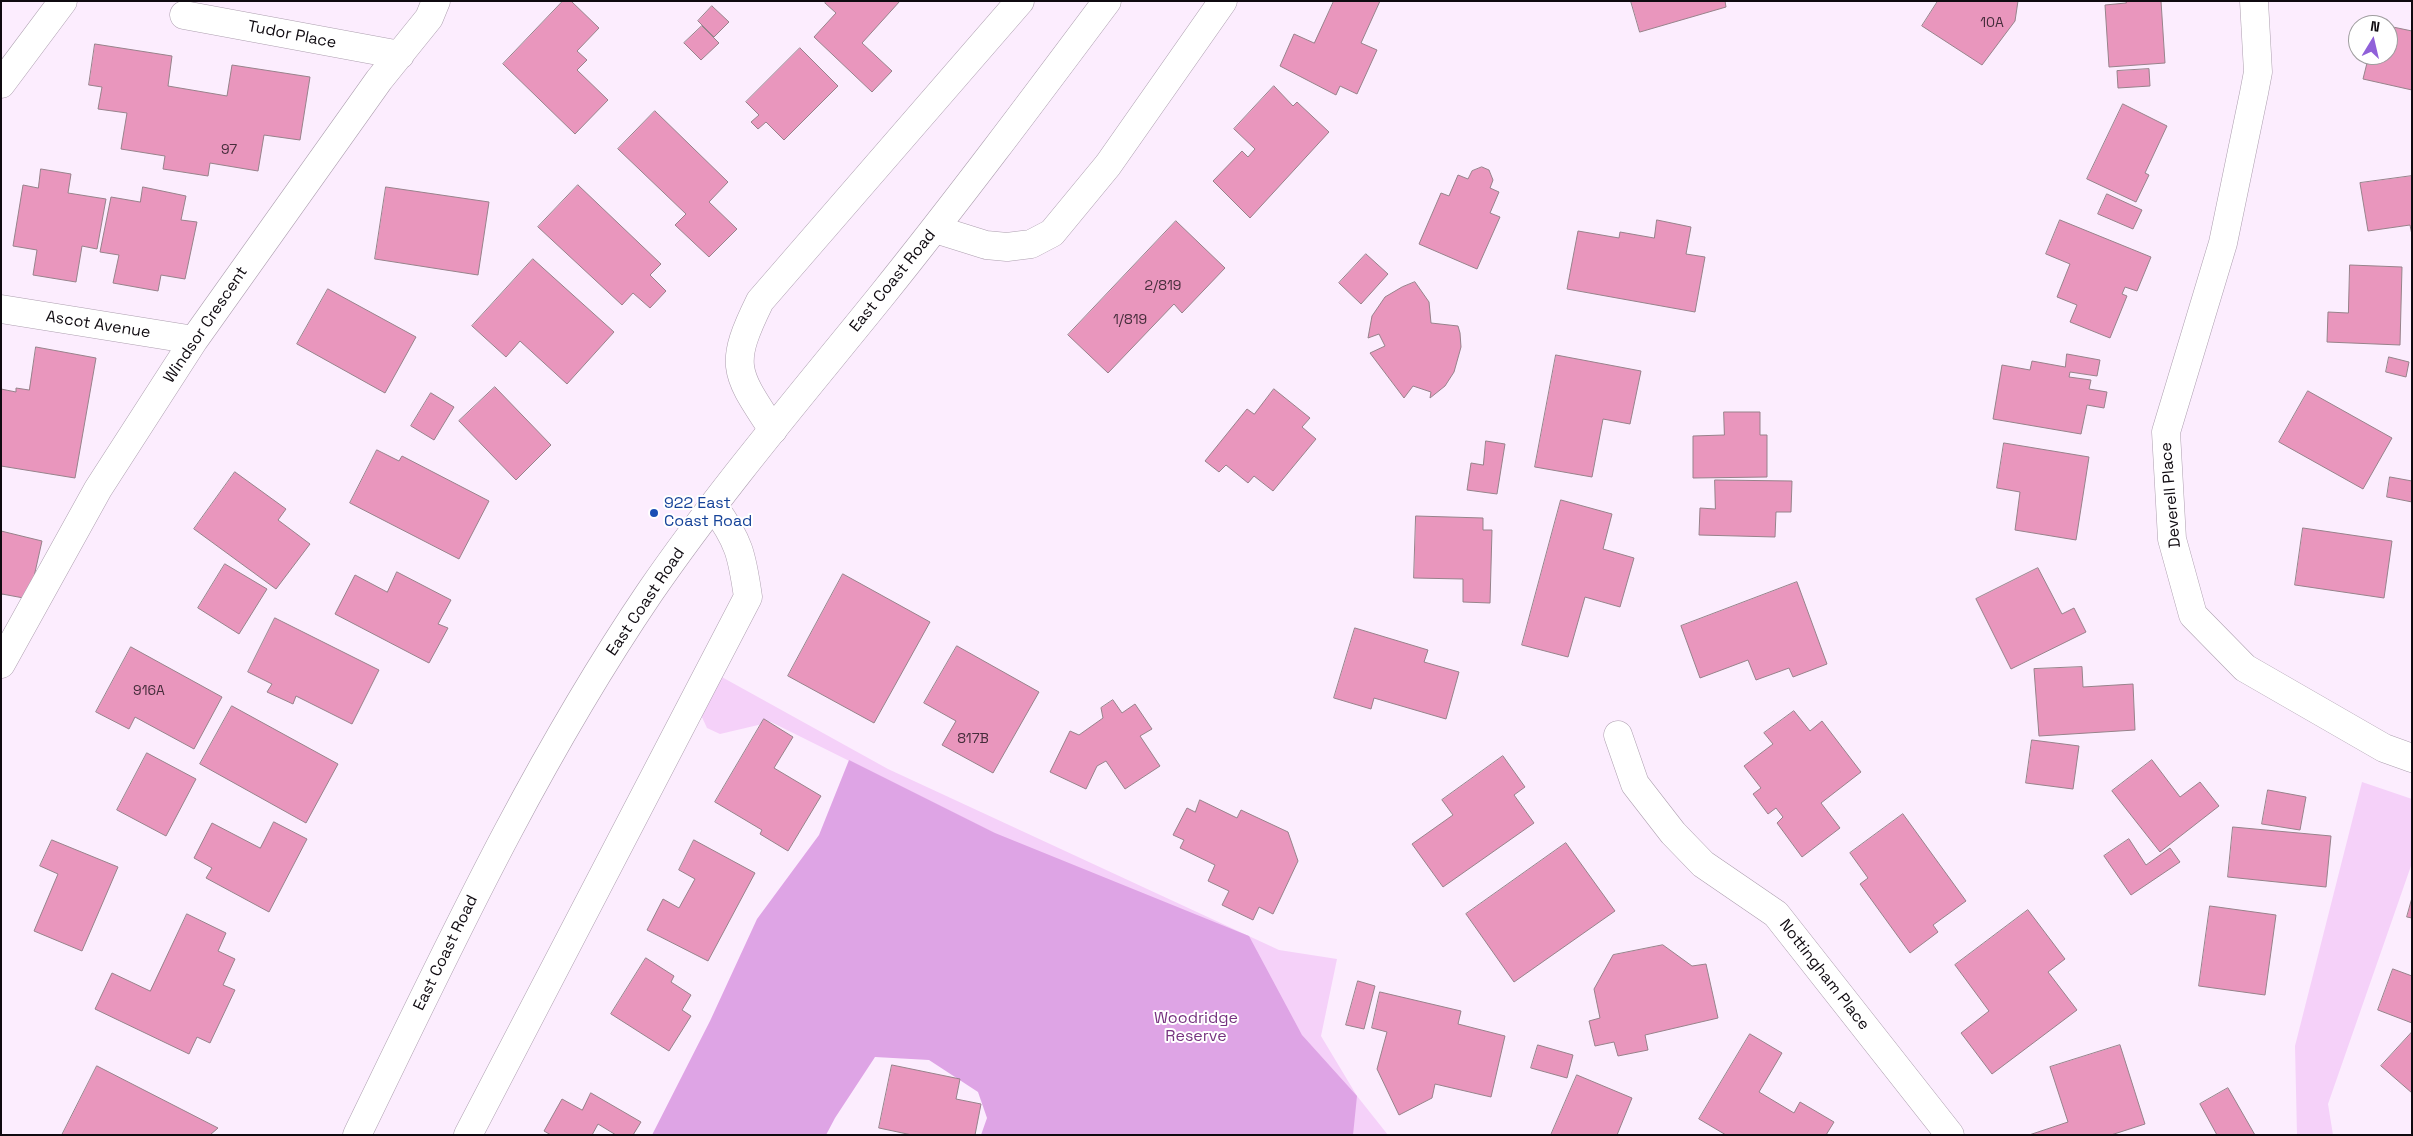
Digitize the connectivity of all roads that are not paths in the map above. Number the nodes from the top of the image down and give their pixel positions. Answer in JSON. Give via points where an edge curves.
{"nodes":[{"id":1,"x":63,"y":1,"type":"edge"},
{"id":2,"x":436,"y":1,"type":"edge"},
{"id":3,"x":1020,"y":1,"type":"edge"},
{"id":4,"x":1108,"y":1,"type":"edge"},
{"id":5,"x":1224,"y":1,"type":"edge"},
{"id":6,"x":2254,"y":1,"type":"edge"},
{"id":7,"x":184,"y":15,"type":"dead end"},
{"id":8,"x":400,"y":55,"type":"junction"},
{"id":9,"x":1,"y":84,"type":"edge"},
{"id":10,"x":935,"y":229,"type":"junction"},
{"id":11,"x":1,"y":309,"type":"edge"},
{"id":12,"x":194,"y":340,"type":"junction"},
{"id":13,"x":774,"y":430,"type":"junction"},
{"id":14,"x":714,"y":507,"type":"junction"},
{"id":15,"x":9,"y":635,"type":"edge"},
{"id":16,"x":1,"y":664,"type":"edge"},
{"id":17,"x":1618,"y":735,"type":"dead end"},
{"id":18,"x":2412,"y":758,"type":"edge"},
{"id":19,"x":357,"y":1135,"type":"edge"},
{"id":20,"x":468,"y":1135,"type":"edge"},
{"id":21,"x":1950,"y":1135,"type":"edge"}],
"edges":[{"from":1,"to":9,"type":"street"},
{"from":2,"to":8,"type":"street","name":"Windsor Crescent","via":[[428,18]]},
{"from":3,"to":13,"type":"street","via":[[760,301],[742,340],[739,356],[747,390]]},
{"from":4,"to":10,"type":"street","name":"East Coast Road"},
{"from":5,"to":10,"type":"street","via":[[1108,165],[1052,233],[1031,244],[1007,247],[986,245]]},
{"from":6,"to":18,"type":"street","name":"Deverell Place","via":[[2258,72],[2254,93],[2223,243],[2166,432],[2172,539],[2194,615],[2245,668],[2384,748]]},
{"from":7,"to":8,"type":"street","name":"Tudor Place"},
{"from":8,"to":12,"type":"street","name":"Windsor Crescent"},
{"from":10,"to":13,"type":"street","name":"East Coast Road"},
{"from":11,"to":12,"type":"street","name":"Ascot Avenue"},
{"from":12,"to":15,"type":"street","name":"Windsor Crescent"},
{"from":13,"to":14,"type":"street","name":"East Coast Road"},
{"from":14,"to":19,"type":"street","name":"East Coast Road","via":[[636,613],[548,758],[476,892]]},
{"from":14,"to":20,"type":"street","via":[[730,529],[741,554],[748,597]]},
{"from":15,"to":16,"type":"street","name":"Windsor Crescent"},
{"from":17,"to":21,"type":"street","name":"Nottingham Place","via":[[1635,784],[1673,833],[1703,864],[1776,914]]}]}
